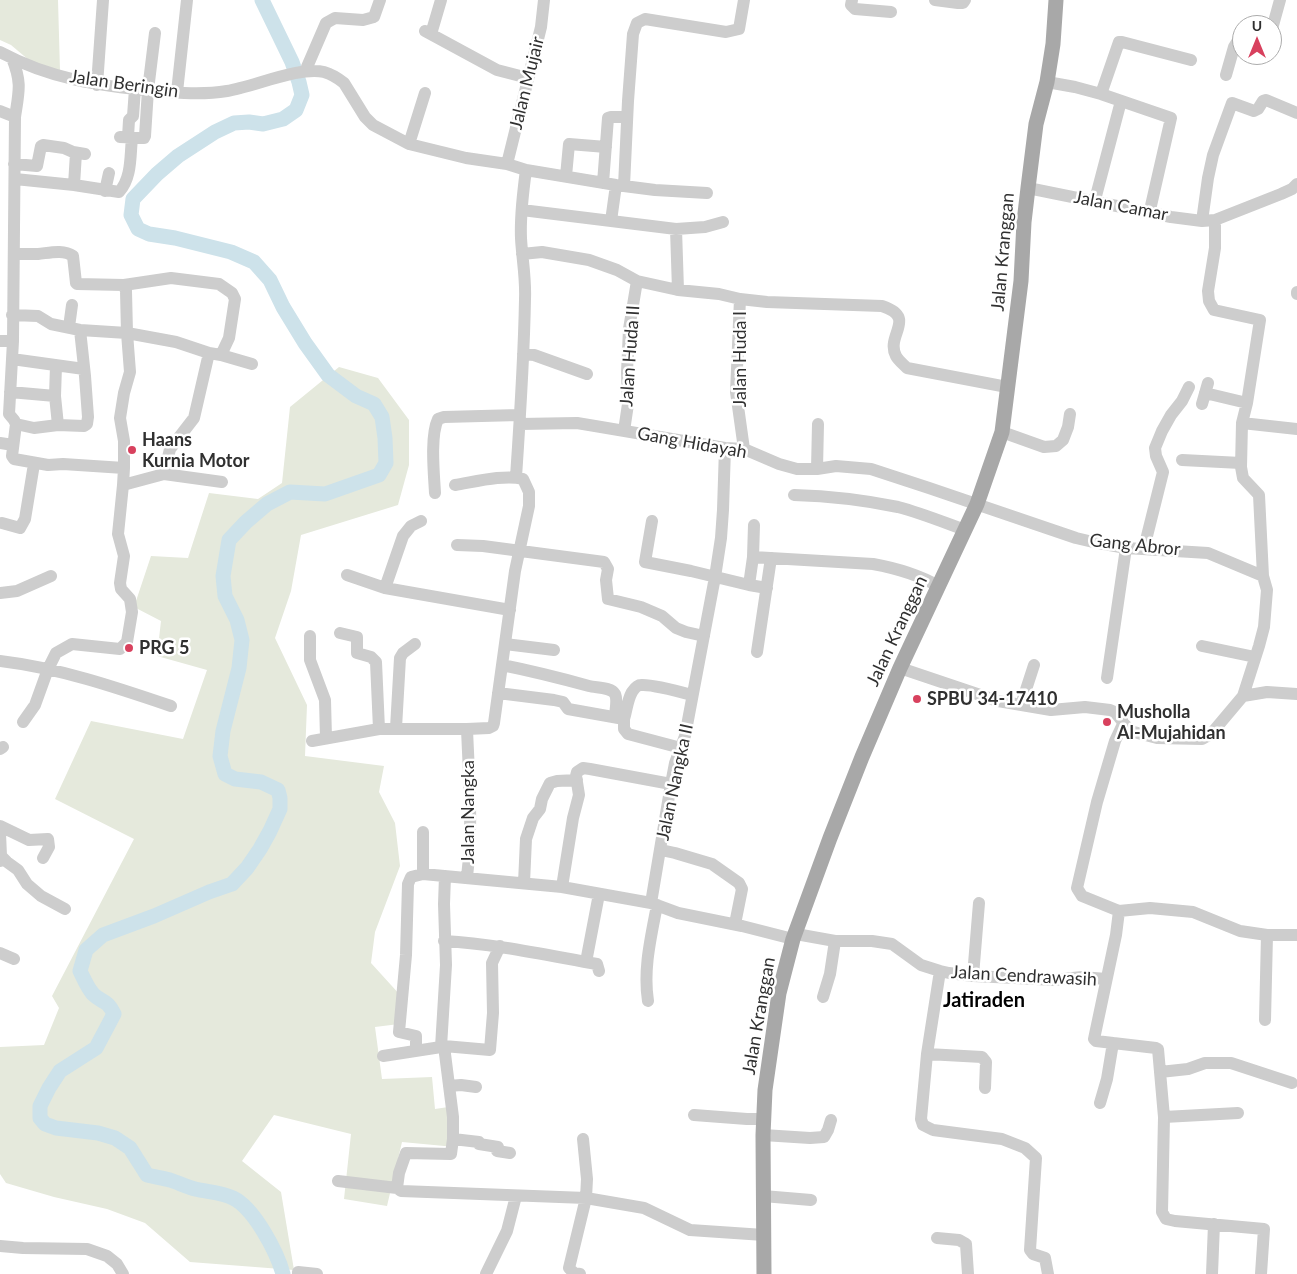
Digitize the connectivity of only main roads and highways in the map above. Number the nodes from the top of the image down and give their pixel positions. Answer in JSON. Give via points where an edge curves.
{"nodes":[{"id":1,"x":1056,"y":0,"type":"edge"},
{"id":2,"x":764,"y":1274,"type":"edge"}],
"edges":[{"from":1,"to":2,"type":"main road","name":"Jalan Kranggan","via":[[1047,82],[1036,124],[1002,432],[977,504],[900,668],[833,829],[779,993],[763,1119]]}]}
